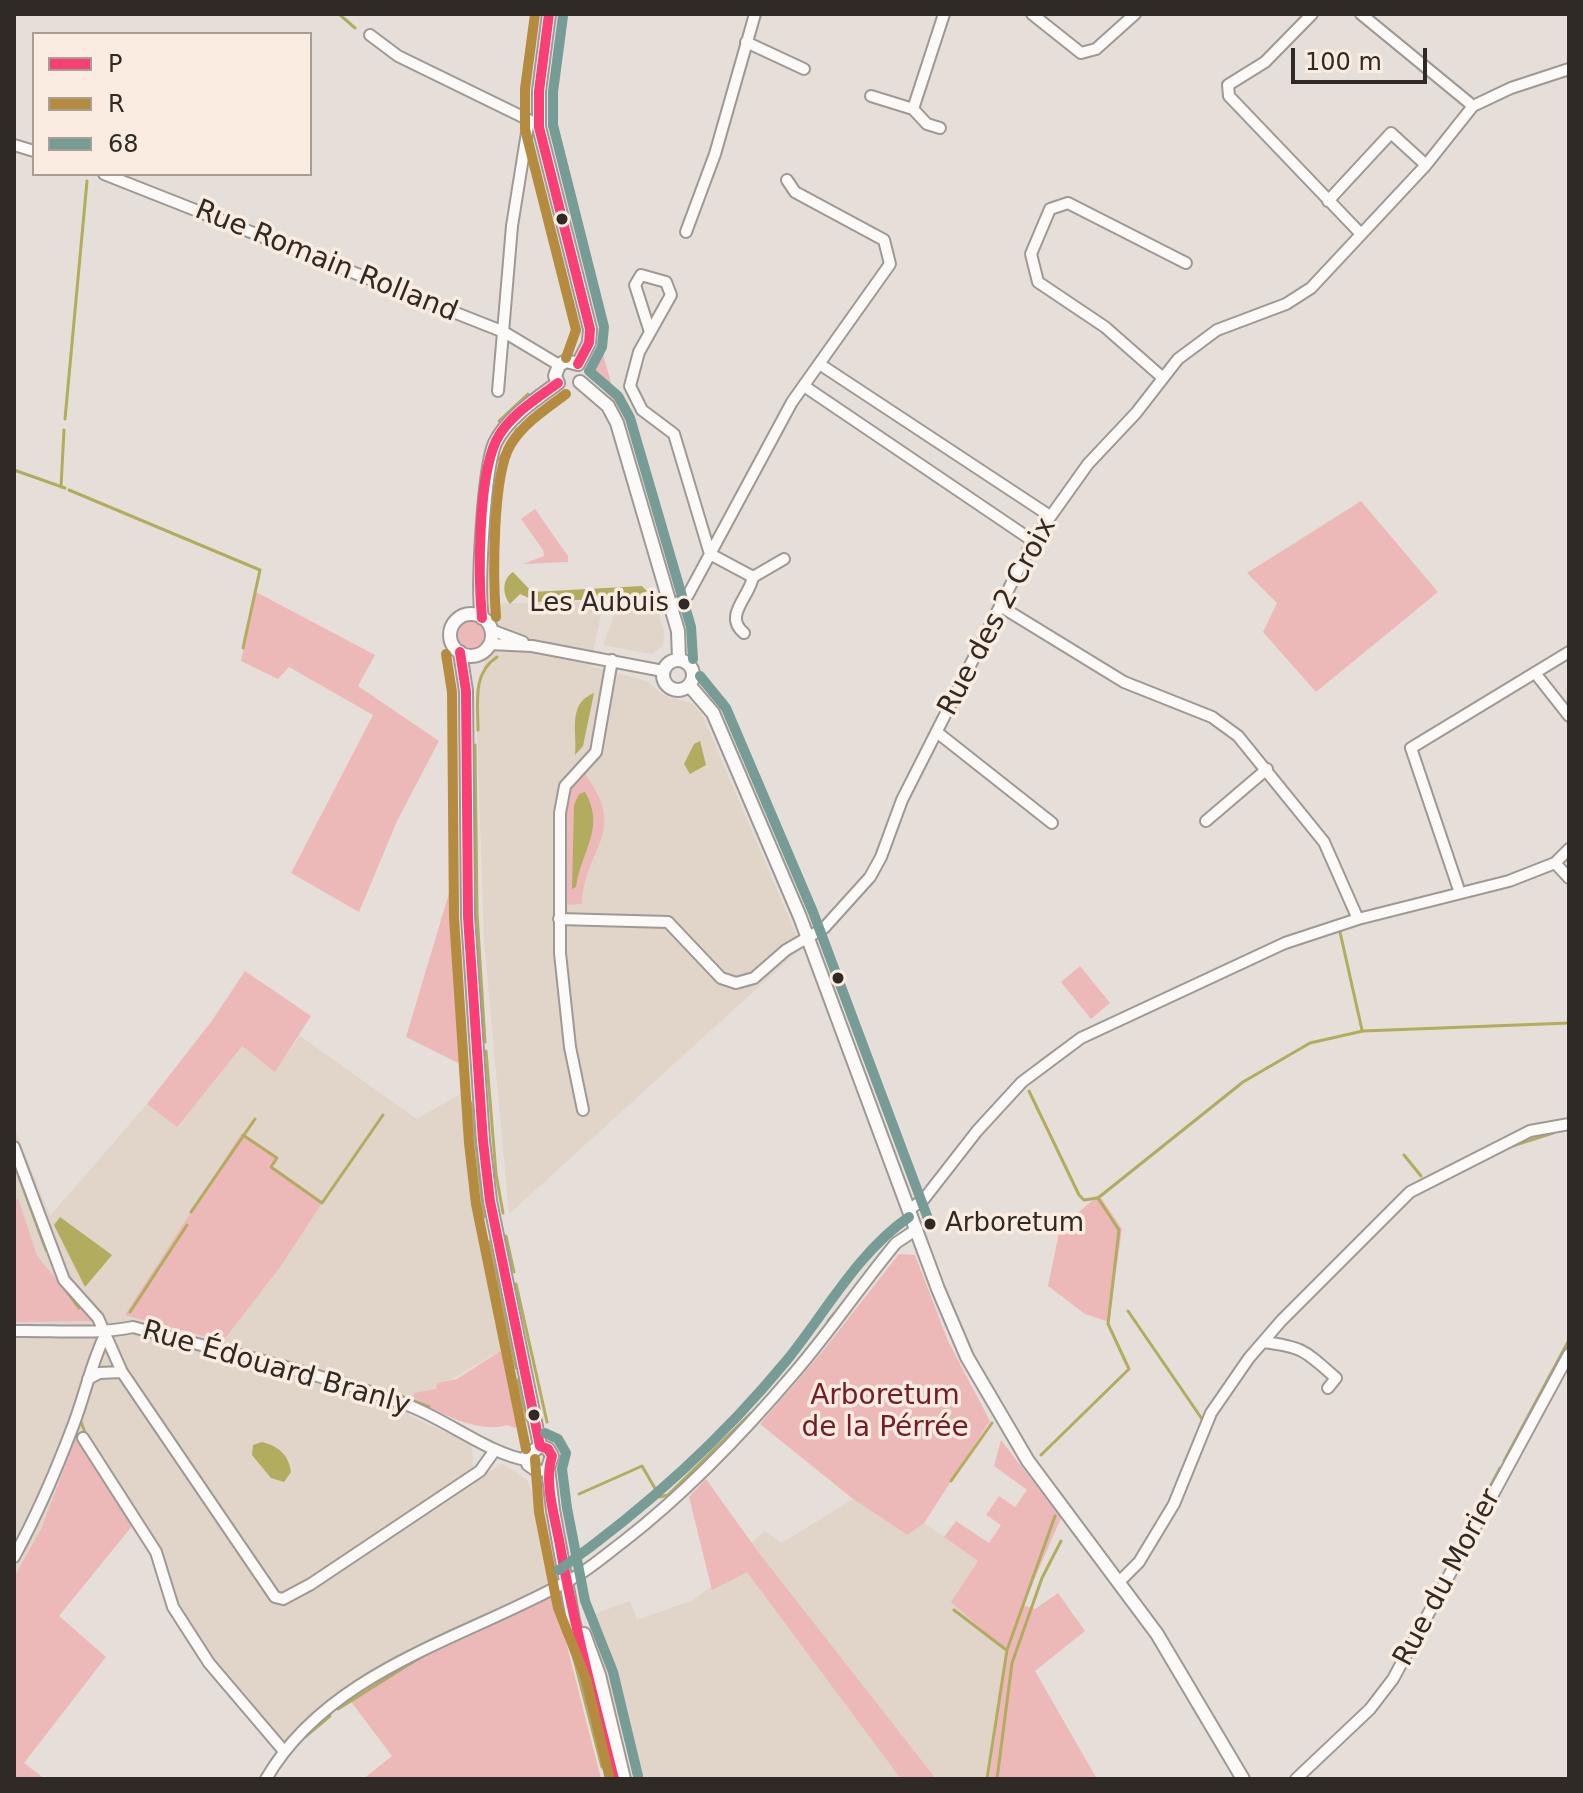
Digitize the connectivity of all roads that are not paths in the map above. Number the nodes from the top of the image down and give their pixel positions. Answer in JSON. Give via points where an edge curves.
{"nodes":[{"id":1,"x":549,"y":14,"type":"edge"},
{"id":2,"x":944,"y":14,"type":"edge"},
{"id":3,"x":1032,"y":14,"type":"edge"},
{"id":4,"x":1135,"y":14,"type":"edge"},
{"id":5,"x":1312,"y":14,"type":"edge"},
{"id":6,"x":1361,"y":14,"type":"edge"},
{"id":7,"x":750,"y":15,"type":"edge"},
{"id":8,"x":370,"y":35,"type":"dead end"},
{"id":9,"x":746,"y":42,"type":"junction"},
{"id":10,"x":804,"y":69,"type":"dead end"},
{"id":11,"x":1569,"y":69,"type":"edge"},
{"id":12,"x":871,"y":96,"type":"dead end"},
{"id":13,"x":1473,"y":106,"type":"junction"},
{"id":14,"x":913,"y":109,"type":"junction"},
{"id":15,"x":940,"y":128,"type":"dead end"},
{"id":16,"x":1426,"y":165,"type":"junction"},
{"id":17,"x":109,"y":176,"type":"edge"},
{"id":18,"x":787,"y":180,"type":"dead end"},
{"id":19,"x":1328,"y":201,"type":"junction"},
{"id":20,"x":686,"y":232,"type":"dead end"},
{"id":21,"x":1361,"y":234,"type":"junction"},
{"id":22,"x":1186,"y":263,"type":"dead end"},
{"id":23,"x":504,"y":332,"type":"junction"},
{"id":24,"x":650,"y":332,"type":"junction"},
{"id":25,"x":578,"y":364,"type":"junction"},
{"id":26,"x":559,"y":365,"type":"junction"},
{"id":27,"x":821,"y":365,"type":"junction"},
{"id":28,"x":1163,"y":378,"type":"junction"},
{"id":29,"x":580,"y":382,"type":"junction"},
{"id":30,"x":558,"y":383,"type":"junction"},
{"id":31,"x":804,"y":386,"type":"junction"},
{"id":32,"x":498,"y":391,"type":"dead end"},
{"id":33,"x":1050,"y":516,"type":"junction"},
{"id":34,"x":1033,"y":541,"type":"junction"},
{"id":35,"x":710,"y":554,"type":"junction"},
{"id":36,"x":784,"y":559,"type":"dead end"},
{"id":37,"x":753,"y":577,"type":"junction"},
{"id":38,"x":478,"y":582,"type":"junction"},
{"id":39,"x":1000,"y":606,"type":"junction"},
{"id":40,"x":671,"y":608,"type":"junction"},
{"id":41,"x":462,"y":617,"type":"junction"},
{"id":42,"x":482,"y":618,"type":"junction"},
{"id":43,"x":491,"y":630,"type":"junction"},
{"id":44,"x":744,"y":633,"type":"dead end"},
{"id":45,"x":490,"y":644,"type":"junction"},
{"id":46,"x":532,"y":646,"type":"junction"},
{"id":47,"x":460,"y":652,"type":"junction"},
{"id":48,"x":1569,"y":652,"type":"edge"},
{"id":49,"x":477,"y":655,"type":"junction"},
{"id":50,"x":679,"y":659,"type":"junction"},
{"id":51,"x":612,"y":660,"type":"junction"},
{"id":52,"x":663,"y":671,"type":"junction"},
{"id":53,"x":1539,"y":678,"type":"dead end"},
{"id":54,"x":689,"y":685,"type":"junction"},
{"id":55,"x":466,"y":691,"type":"junction"},
{"id":56,"x":1569,"y":716,"type":"edge"},
{"id":57,"x":938,"y":733,"type":"junction"},
{"id":58,"x":1267,"y":769,"type":"junction"},
{"id":59,"x":1206,"y":821,"type":"dead end"},
{"id":60,"x":1052,"y":823,"type":"dead end"},
{"id":61,"x":1569,"y":849,"type":"edge"},
{"id":62,"x":1555,"y":863,"type":"junction"},
{"id":63,"x":1569,"y":878,"type":"edge"},
{"id":64,"x":1460,"y":893,"type":"junction"},
{"id":65,"x":559,"y":919,"type":"junction"},
{"id":66,"x":1358,"y":919,"type":"junction"},
{"id":67,"x":809,"y":938,"type":"junction"},
{"id":68,"x":583,"y":1110,"type":"dead end"},
{"id":69,"x":1569,"y":1124,"type":"edge"},
{"id":70,"x":14,"y":1147,"type":"edge"},
{"id":71,"x":910,"y":1209,"type":"junction"},
{"id":72,"x":917,"y":1229,"type":"junction"},
{"id":73,"x":14,"y":1331,"type":"edge"},
{"id":74,"x":106,"y":1333,"type":"junction"},
{"id":75,"x":1263,"y":1342,"type":"junction"},
{"id":76,"x":1569,"y":1354,"type":"edge"},
{"id":77,"x":122,"y":1372,"type":"junction"},
{"id":78,"x":88,"y":1379,"type":"junction"},
{"id":79,"x":1328,"y":1388,"type":"dead end"},
{"id":80,"x":83,"y":1438,"type":"dead end"},
{"id":81,"x":540,"y":1446,"type":"junction"},
{"id":82,"x":495,"y":1450,"type":"junction"},
{"id":83,"x":527,"y":1460,"type":"junction"},
{"id":84,"x":543,"y":1470,"type":"junction"},
{"id":85,"x":14,"y":1557,"type":"edge"},
{"id":86,"x":569,"y":1580,"type":"junction"},
{"id":87,"x":1120,"y":1581,"type":"junction"},
{"id":88,"x":572,"y":1605,"type":"junction"},
{"id":89,"x":283,"y":1750,"type":"junction"},
{"id":90,"x":266,"y":1779,"type":"edge"},
{"id":91,"x":614,"y":1779,"type":"edge"},
{"id":92,"x":624,"y":1779,"type":"edge"},
{"id":93,"x":1243,"y":1779,"type":"edge"},
{"id":94,"x":1296,"y":1779,"type":"edge"}],
"edges":[{"from":1,"to":25,"type":"street","via":[[538,113],[590,329]]},
{"from":2,"to":14,"type":"street"},
{"from":3,"to":4,"type":"street","via":[[1081,53],[1096,49]]},
{"from":5,"to":19,"type":"street","via":[[1265,62],[1228,85],[1229,96]]},
{"from":6,"to":13,"type":"street"},
{"from":7,"to":9,"type":"street"},
{"from":8,"to":23,"type":"street","via":[[398,56],[529,120],[512,226]]},
{"from":9,"to":10,"type":"street"},
{"from":9,"to":20,"type":"street","via":[[715,154]]},
{"from":11,"to":13,"type":"street"},
{"from":12,"to":14,"type":"street"},
{"from":13,"to":16,"type":"street","name":"Rue des 2 Croix"},
{"from":14,"to":15,"type":"street","via":[[927,124]]},
{"from":16,"to":19,"type":"street","via":[[1391,133]]},
{"from":16,"to":21,"type":"street","name":"Rue des 2 Croix"},
{"from":17,"to":23,"type":"street","name":"Rue Romain Rolland"},
{"from":18,"to":27,"type":"street","via":[[795,192],[884,240],[890,256],[886,274]]},
{"from":19,"to":21,"type":"street"},
{"from":21,"to":28,"type":"street","name":"Rue des 2 Croix","via":[[1298,297],[1206,336]]},
{"from":22,"to":28,"type":"street","via":[[1068,203],[1050,209],[1031,254],[1038,282],[1105,327]]},
{"from":23,"to":26,"type":"street","name":"Rue Romain Rolland"},
{"from":23,"to":32,"type":"street"},
{"from":24,"to":24,"type":"street","via":[[671,290],[666,282],[641,275],[635,285]]},
{"from":24,"to":35,"type":"street","via":[[633,365],[630,386],[642,410],[674,434]]},
{"from":25,"to":26,"type":"street"},
{"from":25,"to":29,"type":"street"},
{"from":26,"to":30,"type":"street"},
{"from":27,"to":31,"type":"street"},
{"from":27,"to":33,"type":"street"},
{"from":28,"to":33,"type":"street","name":"Rue des 2 Croix"},
{"from":29,"to":30,"type":"street","via":[[570,388]]},
{"from":29,"to":40,"type":"street","via":[[608,406],[617,423]]},
{"from":30,"to":38,"type":"street","via":[[520,412],[494,448]]},
{"from":31,"to":34,"type":"street"},
{"from":31,"to":35,"type":"street"},
{"from":33,"to":34,"type":"street","name":"Rue des 2 Croix"},
{"from":34,"to":39,"type":"street","name":"Rue des 2 Croix"},
{"from":35,"to":37,"type":"street"},
{"from":35,"to":40,"type":"street","via":[[685,600]]},
{"from":36,"to":37,"type":"street"},
{"from":37,"to":44,"type":"street","via":[[734,618]]},
{"from":38,"to":41,"type":"street"},
{"from":38,"to":42,"type":"street"},
{"from":39,"to":57,"type":"street","name":"Rue des 2 Croix"},
{"from":39,"to":58,"type":"street","via":[[1124,682],[1225,725]]},
{"from":40,"to":50,"type":"street"},
{"from":41,"to":42,"type":"street"},
{"from":41,"to":47,"type":"street","via":[[451,634]]},
{"from":42,"to":43,"type":"street"},
{"from":43,"to":45,"type":"street"},
{"from":43,"to":46,"type":"street"},
{"from":45,"to":46,"type":"street"},
{"from":45,"to":49,"type":"street"},
{"from":46,"to":51,"type":"street"},
{"from":47,"to":49,"type":"street"},
{"from":47,"to":55,"type":"street"},
{"from":48,"to":64,"type":"street","via":[[1411,748]]},
{"from":49,"to":55,"type":"street"},
{"from":50,"to":52,"type":"street"},
{"from":50,"to":54,"type":"street","via":[[693,672]]},
{"from":51,"to":52,"type":"street"},
{"from":51,"to":65,"type":"street","via":[[596,752],[568,781],[561,799]]},
{"from":52,"to":54,"type":"street","via":[[669,687]]},
{"from":53,"to":56,"type":"street"},
{"from":54,"to":67,"type":"street","via":[[713,713]]},
{"from":55,"to":81,"type":"street","via":[[468,917],[483,1141],[490,1201]]},
{"from":57,"to":60,"type":"street"},
{"from":57,"to":67,"type":"street","name":"Rue des 2 Croix","via":[[870,877]]},
{"from":58,"to":59,"type":"street"},
{"from":58,"to":66,"type":"street","via":[[1324,842]]},
{"from":61,"to":62,"type":"street"},
{"from":62,"to":63,"type":"street"},
{"from":62,"to":64,"type":"street"},
{"from":64,"to":66,"type":"street"},
{"from":65,"to":67,"type":"street","name":"Rue des 2 Croix","via":[[668,922],[721,978],[736,983],[754,978]]},
{"from":65,"to":68,"type":"street","via":[[570,1047]]},
{"from":66,"to":71,"type":"street","via":[[1285,943],[1070,1044],[1022,1082]]},
{"from":67,"to":71,"type":"street"},
{"from":69,"to":75,"type":"street","via":[[1530,1131],[1410,1192]]},
{"from":70,"to":74,"type":"street","via":[[64,1280]]},
{"from":71,"to":72,"type":"street"},
{"from":72,"to":86,"type":"street","via":[[896,1243],[796,1371],[736,1436],[627,1539]]},
{"from":72,"to":87,"type":"street","via":[[951,1322],[986,1394],[1028,1461]]},
{"from":73,"to":74,"type":"street","name":"Rue Édouard Branly"},
{"from":74,"to":77,"type":"street"},
{"from":74,"to":78,"type":"street"},
{"from":74,"to":82,"type":"street","name":"Rue Édouard Branly","via":[[133,1327],[382,1396]]},
{"from":75,"to":79,"type":"street","via":[[1304,1350],[1336,1378]]},
{"from":75,"to":87,"type":"street","via":[[1211,1413],[1174,1504],[1139,1562]]},
{"from":76,"to":94,"type":"street","name":"Rue du Morier","via":[[1393,1679],[1370,1709]]},
{"from":77,"to":78,"type":"street"},
{"from":77,"to":82,"type":"street","via":[[275,1597],[283,1599],[480,1471]]},
{"from":78,"to":85,"type":"street","via":[[32,1526]]},
{"from":80,"to":89,"type":"street","via":[[156,1552],[173,1607],[209,1663]]},
{"from":81,"to":83,"type":"street"},
{"from":81,"to":84,"type":"street","via":[[552,1456]]},
{"from":82,"to":83,"type":"street","name":"Rue Édouard Branly"},
{"from":83,"to":84,"type":"street","via":[[531,1468]]},
{"from":84,"to":86,"type":"street"},
{"from":86,"to":88,"type":"street"},
{"from":86,"to":89,"type":"street","via":[[369,1681]]},
{"from":87,"to":93,"type":"street"},
{"from":88,"to":91,"type":"street"},
{"from":88,"to":92,"type":"street","via":[[599,1675]]},
{"from":89,"to":90,"type":"street"}]}
